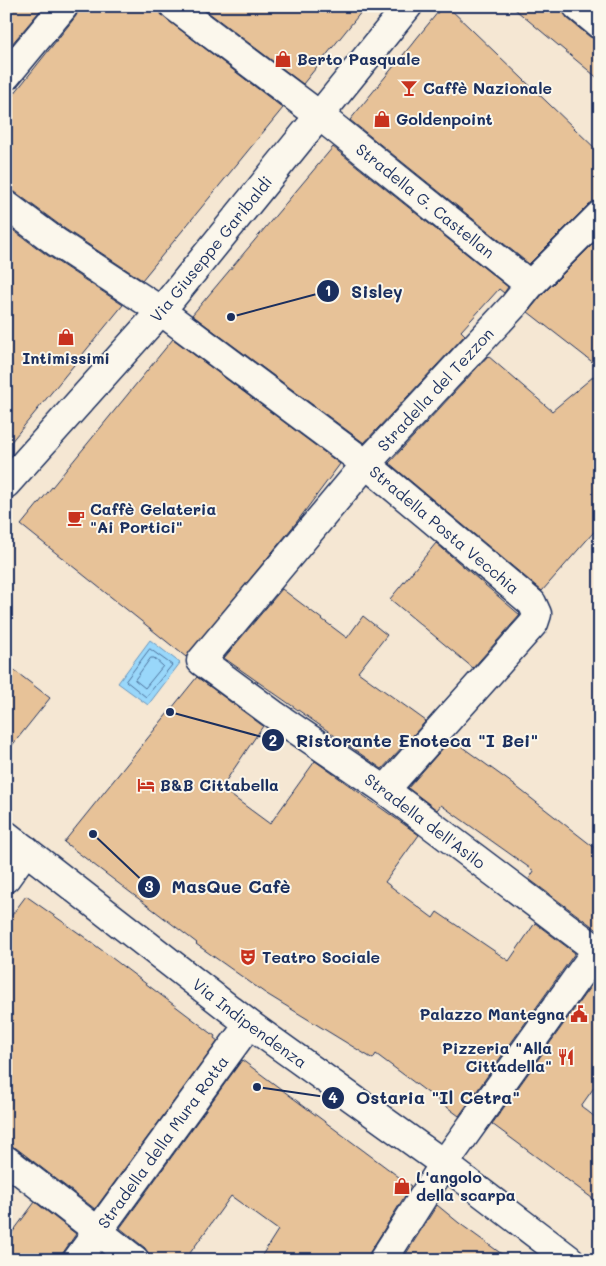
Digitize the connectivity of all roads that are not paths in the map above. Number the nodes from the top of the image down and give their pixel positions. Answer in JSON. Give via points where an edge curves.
{"nodes":[{"id":1,"x":64,"y":6,"type":"edge"},
{"id":2,"x":174,"y":6,"type":"edge"},
{"id":3,"x":408,"y":6,"type":"edge"},
{"id":4,"x":578,"y":6,"type":"edge"},
{"id":5,"x":600,"y":25,"type":"edge"},
{"id":6,"x":6,"y":76,"type":"edge"},
{"id":7,"x":320,"y":116,"type":"junction"},
{"id":8,"x":6,"y":205,"type":"edge"},
{"id":9,"x":600,"y":214,"type":"edge"},
{"id":10,"x":530,"y":285,"type":"junction"},
{"id":11,"x":161,"y":311,"type":"junction"},
{"id":12,"x":366,"y":464,"type":"junction"},
{"id":13,"x":6,"y":484,"type":"edge"},
{"id":14,"x":201,"y":661,"type":"joint"},
{"id":15,"x":385,"y":790,"type":"junction"},
{"id":16,"x":16,"y":843,"type":"edge"},
{"id":17,"x":6,"y":878,"type":"edge"},
{"id":18,"x":249,"y":1024,"type":"junction"},
{"id":19,"x":6,"y":1160,"type":"edge"},
{"id":20,"x":444,"y":1164,"type":"junction"},
{"id":21,"x":98,"y":1232,"type":"junction"},
{"id":22,"x":77,"y":1260,"type":"edge"},
{"id":23,"x":135,"y":1260,"type":"edge"},
{"id":24,"x":384,"y":1260,"type":"edge"},
{"id":25,"x":570,"y":1260,"type":"edge"}],
"edges":[{"from":1,"to":6,"type":"street"},
{"from":2,"to":7,"type":"street","name":"Stradella G. Castellan"},
{"from":3,"to":7,"type":"street","name":"Via Giuseppe Garibaldi"},
{"from":4,"to":5,"type":"street"},
{"from":7,"to":10,"type":"street","name":"Stradella G. Castellan"},
{"from":7,"to":11,"type":"street","name":"Via Giuseppe Garibaldi"},
{"from":8,"to":11,"type":"street","name":"Stradella Posta Vecchia"},
{"from":9,"to":10,"type":"street","name":"Stradella del Tezzon"},
{"from":10,"to":12,"type":"street","name":"Stradella del Tezzon"},
{"from":11,"to":12,"type":"street","name":"Stradella Posta Vecchia"},
{"from":11,"to":13,"type":"street","name":"Via Giuseppe Garibaldi"},
{"from":12,"to":14,"type":"street","name":"Stradella del Tezzon"},
{"from":12,"to":15,"type":"street","name":"Stradella Posta Vecchia","via":[[532,603],[537,614],[534,623]]},
{"from":14,"to":15,"type":"street","name":"Stradella dell'Asilo"},
{"from":15,"to":20,"type":"street","name":"Stradella dell'Asilo","via":[[597,950]]},
{"from":16,"to":17,"type":"street"},
{"from":16,"to":18,"type":"street","name":"Via Indipendenza"},
{"from":18,"to":20,"type":"street","name":"Via Indipendenza"},
{"from":18,"to":21,"type":"street","name":"Stradella della Mura Rotta"},
{"from":19,"to":21,"type":"street"},
{"from":20,"to":24,"type":"street"},
{"from":20,"to":25,"type":"street","name":"Via Indipendenza"},
{"from":21,"to":22,"type":"street","name":"Stradella della Mura Rotta"},
{"from":21,"to":23,"type":"street"}]}
